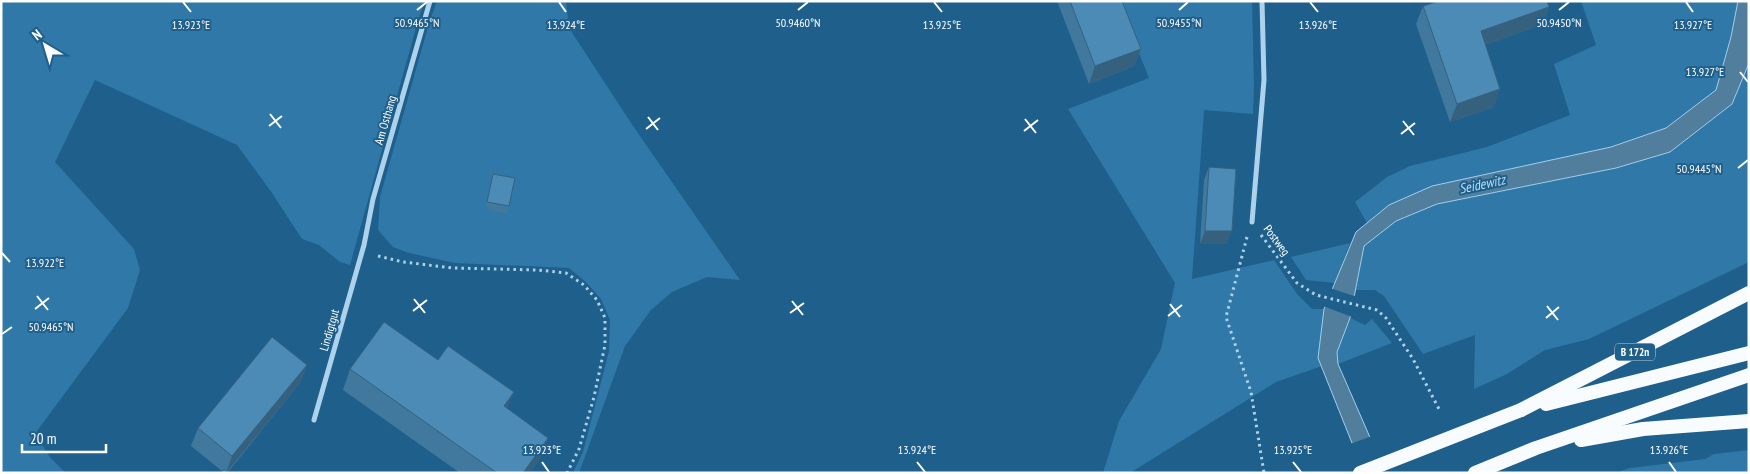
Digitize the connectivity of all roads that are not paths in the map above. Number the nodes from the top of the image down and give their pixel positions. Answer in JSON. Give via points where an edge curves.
{"nodes":[{"id":1,"x":430,"y":1,"type":"edge"},
{"id":2,"x":1262,"y":1,"type":"edge"},
{"id":3,"x":1252,"y":222,"type":"road end"},
{"id":4,"x":364,"y":245,"type":"joint"},
{"id":5,"x":1749,"y":293,"type":"edge"},
{"id":6,"x":1749,"y":353,"type":"edge"},
{"id":7,"x":1749,"y":375,"type":"edge"},
{"id":8,"x":1521,"y":410,"type":"junction"},
{"id":9,"x":314,"y":420,"type":"dead end"},
{"id":10,"x":1749,"y":420,"type":"edge"},
{"id":11,"x":1536,"y":448,"type":"junction"},
{"id":12,"x":1360,"y":473,"type":"edge"},
{"id":13,"x":1475,"y":473,"type":"edge"}],
"edges":[{"from":1,"to":4,"type":"street","name":"Am Osthang","via":[[375,190]]},
{"from":2,"to":3,"type":"street","name":"Postweg","via":[[1264,80]]},
{"from":4,"to":9,"type":"street","name":"Lindigtgut"},
{"from":5,"to":8,"type":"highway","number":"B 172n"},
{"from":6,"to":8,"type":"highway","number":"B 172n"},
{"from":7,"to":11,"type":"highway"},
{"from":8,"to":12,"type":"highway","number":"B 172n","bridge":true},
{"from":10,"to":11,"type":"highway","via":[[1642,429]]},
{"from":11,"to":13,"type":"highway"}]}
